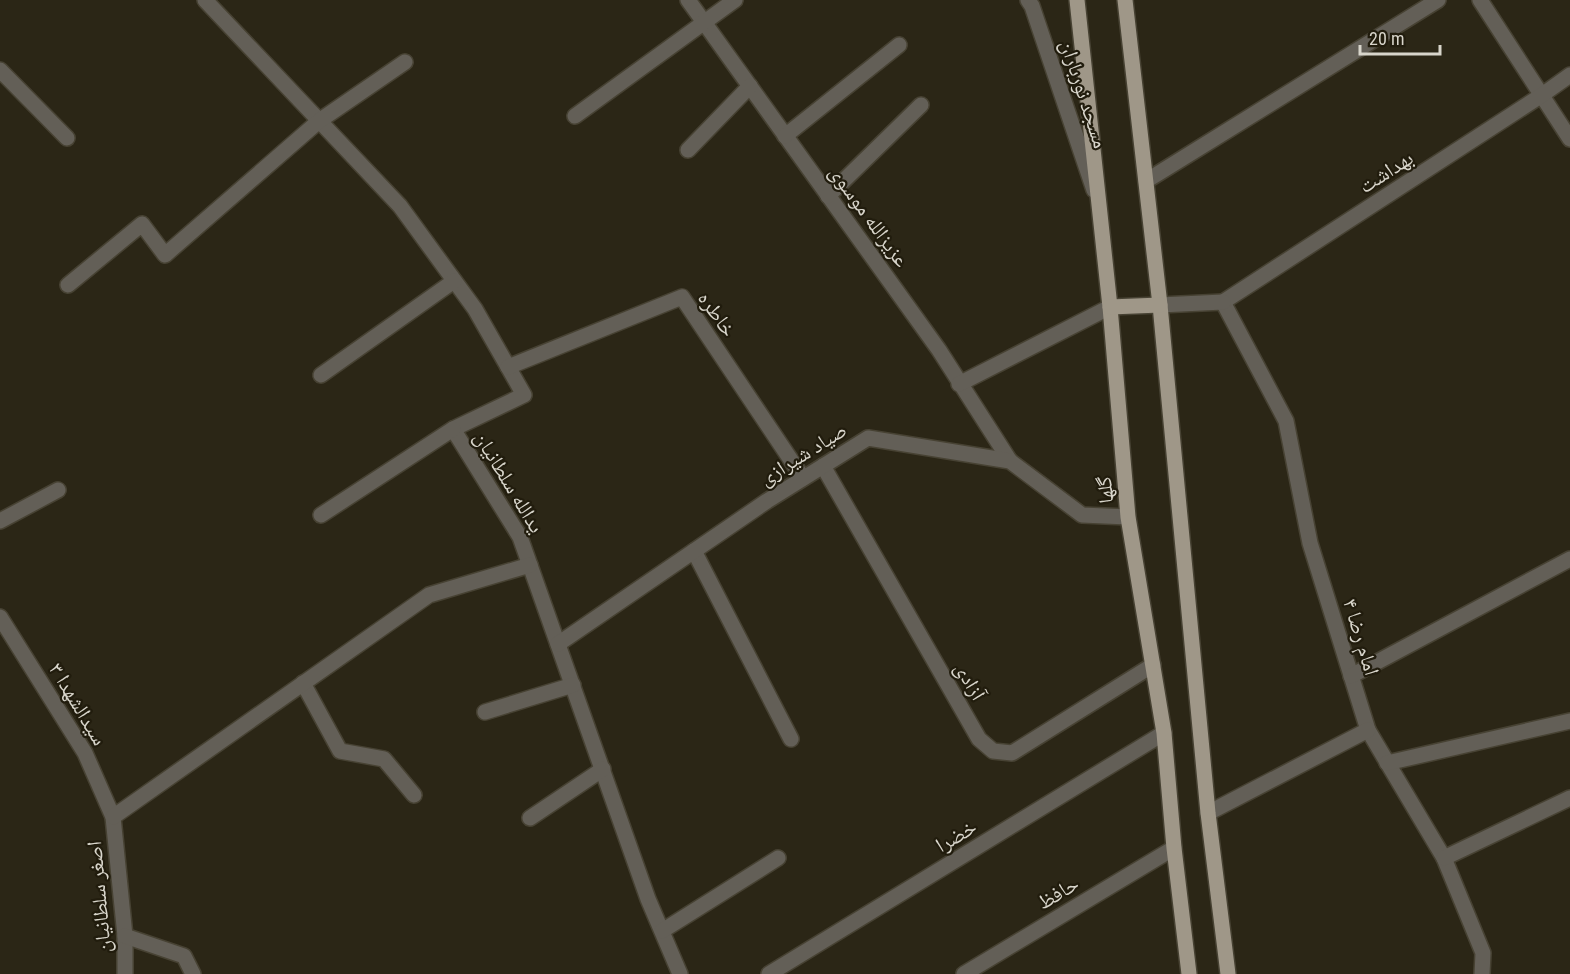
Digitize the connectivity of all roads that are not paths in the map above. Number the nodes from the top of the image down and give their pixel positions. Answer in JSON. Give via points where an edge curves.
{"nodes":[{"id":1,"x":205,"y":0,"type":"edge"},
{"id":2,"x":688,"y":0,"type":"edge"},
{"id":3,"x":735,"y":0,"type":"edge"},
{"id":4,"x":1028,"y":0,"type":"edge"},
{"id":5,"x":1077,"y":0,"type":"edge"},
{"id":6,"x":1125,"y":0,"type":"edge"},
{"id":7,"x":1438,"y":0,"type":"edge"},
{"id":8,"x":1480,"y":0,"type":"edge"},
{"id":9,"x":704,"y":23,"type":"junction"},
{"id":10,"x":899,"y":45,"type":"dead end"},
{"id":11,"x":405,"y":62,"type":"dead end"},
{"id":12,"x":0,"y":70,"type":"edge"},
{"id":13,"x":1570,"y":75,"type":"edge"},
{"id":14,"x":750,"y":87,"type":"junction"},
{"id":15,"x":1542,"y":95,"type":"junction"},
{"id":16,"x":921,"y":105,"type":"dead end"},
{"id":17,"x":575,"y":116,"type":"dead end"},
{"id":18,"x":319,"y":121,"type":"junction"},
{"id":19,"x":785,"y":136,"type":"junction"},
{"id":20,"x":67,"y":138,"type":"dead end"},
{"id":21,"x":1570,"y":139,"type":"edge"},
{"id":22,"x":688,"y":150,"type":"dead end"},
{"id":23,"x":1146,"y":181,"type":"junction"},
{"id":24,"x":828,"y":196,"type":"junction"},
{"id":25,"x":1098,"y":202,"type":"junction"},
{"id":26,"x":454,"y":281,"type":"junction"},
{"id":27,"x":68,"y":285,"type":"dead end"},
{"id":28,"x":1223,"y":303,"type":"junction"},
{"id":29,"x":1160,"y":305,"type":"junction"},
{"id":30,"x":1110,"y":307,"type":"junction"},
{"id":31,"x":508,"y":368,"type":"junction"},
{"id":32,"x":321,"y":375,"type":"dead end"},
{"id":33,"x":959,"y":384,"type":"junction"},
{"id":34,"x":453,"y":429,"type":"junction"},
{"id":35,"x":1010,"y":461,"type":"junction"},
{"id":36,"x":823,"y":466,"type":"junction"},
{"id":37,"x":803,"y":478,"type":"junction"},
{"id":38,"x":58,"y":490,"type":"dead end"},
{"id":39,"x":321,"y":515,"type":"dead end"},
{"id":40,"x":1128,"y":517,"type":"junction"},
{"id":41,"x":0,"y":521,"type":"edge"},
{"id":42,"x":694,"y":551,"type":"junction"},
{"id":43,"x":1570,"y":559,"type":"edge"},
{"id":44,"x":530,"y":565,"type":"junction"},
{"id":45,"x":0,"y":617,"type":"edge"},
{"id":46,"x":558,"y":644,"type":"junction"},
{"id":47,"x":1153,"y":665,"type":"junction"},
{"id":48,"x":1351,"y":676,"type":"junction"},
{"id":49,"x":303,"y":683,"type":"junction"},
{"id":50,"x":573,"y":685,"type":"junction"},
{"id":51,"x":485,"y":712,"type":"dead end"},
{"id":52,"x":1570,"y":721,"type":"edge"},
{"id":53,"x":1368,"y":730,"type":"junction"},
{"id":54,"x":1164,"y":734,"type":"junction"},
{"id":55,"x":791,"y":739,"type":"dead end"},
{"id":56,"x":1387,"y":763,"type":"junction"},
{"id":57,"x":603,"y":769,"type":"junction"},
{"id":58,"x":414,"y":795,"type":"dead end"},
{"id":59,"x":1570,"y":798,"type":"edge"},
{"id":60,"x":1208,"y":813,"type":"junction"},
{"id":61,"x":113,"y":817,"type":"junction"},
{"id":62,"x":530,"y":818,"type":"dead end"},
{"id":63,"x":1174,"y":848,"type":"junction"},
{"id":64,"x":778,"y":858,"type":"dead end"},
{"id":65,"x":1444,"y":858,"type":"junction"},
{"id":66,"x":662,"y":931,"type":"junction"},
{"id":67,"x":125,"y":936,"type":"junction"},
{"id":68,"x":125,"y":974,"type":"edge"},
{"id":69,"x":193,"y":974,"type":"edge"},
{"id":70,"x":680,"y":974,"type":"edge"},
{"id":71,"x":769,"y":974,"type":"edge"},
{"id":72,"x":964,"y":974,"type":"edge"},
{"id":73,"x":1190,"y":974,"type":"edge"},
{"id":74,"x":1228,"y":974,"type":"edge"},
{"id":75,"x":1482,"y":974,"type":"edge"}],
"edges":[{"from":1,"to":18,"type":"street","name":"یدالله سلطانیان"},
{"from":2,"to":9,"type":"street","name":"عزیزالله موسوی"},
{"from":3,"to":9,"type":"street"},
{"from":4,"to":25,"type":"street","name":"مسجد نورباران"},
{"from":5,"to":25,"type":"main road","name":"گلها"},
{"from":6,"to":23,"type":"main road"},
{"from":7,"to":23,"type":"street"},
{"from":8,"to":15,"type":"street"},
{"from":9,"to":14,"type":"street","name":"عزیزالله موسوی"},
{"from":9,"to":17,"type":"street"},
{"from":10,"to":19,"type":"street"},
{"from":11,"to":18,"type":"street"},
{"from":12,"to":20,"type":"street"},
{"from":13,"to":15,"type":"street","name":"بهداشت"},
{"from":14,"to":19,"type":"street","name":"عزیزالله موسوی"},
{"from":14,"to":22,"type":"street"},
{"from":15,"to":21,"type":"street"},
{"from":15,"to":28,"type":"street","name":"بهداشت"},
{"from":16,"to":24,"type":"street"},
{"from":18,"to":26,"type":"street","name":"یدالله سلطانیان","via":[[400,206]]},
{"from":18,"to":27,"type":"street","via":[[165,255],[142,224]]},
{"from":19,"to":24,"type":"street","name":"عزیزالله موسوی"},
{"from":23,"to":29,"type":"main road"},
{"from":24,"to":33,"type":"street","name":"عزیزالله موسوی","via":[[939,350]]},
{"from":25,"to":30,"type":"main road","name":"گلها"},
{"from":26,"to":31,"type":"street","name":"یدالله سلطانیان","via":[[475,309]]},
{"from":26,"to":32,"type":"street"},
{"from":28,"to":29,"type":"street"},
{"from":28,"to":48,"type":"street","name":"امام رضا ۴","via":[[1286,421],[1310,543]]},
{"from":29,"to":30,"type":"main road"},
{"from":29,"to":60,"type":"main road"},
{"from":30,"to":33,"type":"street"},
{"from":30,"to":40,"type":"main road","name":"گلها"},
{"from":31,"to":34,"type":"street","name":"یدالله سلطانیان","via":[[524,395]]},
{"from":31,"to":37,"type":"street","name":"خاطره","via":[[682,297]]},
{"from":33,"to":35,"type":"street","name":"عزیزالله موسوی"},
{"from":34,"to":39,"type":"street"},
{"from":34,"to":44,"type":"street","name":"یدالله سلطانیان","via":[[520,537]]},
{"from":35,"to":36,"type":"street","name":"صیاد شیرازی","via":[[868,438]]},
{"from":35,"to":40,"type":"street","name":"صیاد شیرازی","via":[[1082,515]]},
{"from":36,"to":37,"type":"street","name":"صیاد شیرازی"},
{"from":36,"to":47,"type":"street","name":"آزادی","via":[[979,739],[993,751],[1012,753]]},
{"from":37,"to":42,"type":"street","name":"صیاد شیرازی"},
{"from":38,"to":41,"type":"street"},
{"from":40,"to":47,"type":"main road","name":"گلها"},
{"from":42,"to":46,"type":"street","name":"صیاد شیرازی"},
{"from":42,"to":55,"type":"street"},
{"from":43,"to":48,"type":"street"},
{"from":44,"to":46,"type":"street","name":"یدالله سلطانیان"},
{"from":44,"to":49,"type":"street","via":[[429,595]]},
{"from":45,"to":61,"type":"street","name":"سیدالشهدا ۳","via":[[85,753]]},
{"from":46,"to":50,"type":"street","name":"یدالله سلطانیان"},
{"from":47,"to":54,"type":"main road","name":"گلها"},
{"from":48,"to":53,"type":"street","name":"امام رضا ۴"},
{"from":49,"to":58,"type":"street","via":[[340,751],[384,759]]},
{"from":49,"to":61,"type":"street"},
{"from":50,"to":51,"type":"street"},
{"from":50,"to":57,"type":"street","name":"یدالله سلطانیان"},
{"from":52,"to":56,"type":"street"},
{"from":53,"to":56,"type":"street","name":"امام رضا ۴"},
{"from":53,"to":60,"type":"street"},
{"from":54,"to":63,"type":"main road","name":"گلها"},
{"from":54,"to":71,"type":"street","name":"خضرا"},
{"from":56,"to":65,"type":"street","name":"امام رضا ۴"},
{"from":57,"to":62,"type":"street"},
{"from":57,"to":66,"type":"street","name":"یدالله سلطانیان"},
{"from":59,"to":65,"type":"street"},
{"from":60,"to":74,"type":"main road"},
{"from":61,"to":67,"type":"street","name":"اصغر سلطانیان"},
{"from":63,"to":72,"type":"street","name":"حافظ"},
{"from":63,"to":73,"type":"main road","name":"گلها"},
{"from":64,"to":66,"type":"street"},
{"from":65,"to":75,"type":"street","name":"امام رضا ۴","via":[[1483,953]]},
{"from":66,"to":70,"type":"street","name":"یدالله سلطانیان"},
{"from":67,"to":68,"type":"street","name":"اصغر سلطانیان"},
{"from":67,"to":69,"type":"street","via":[[184,956]]}]}
